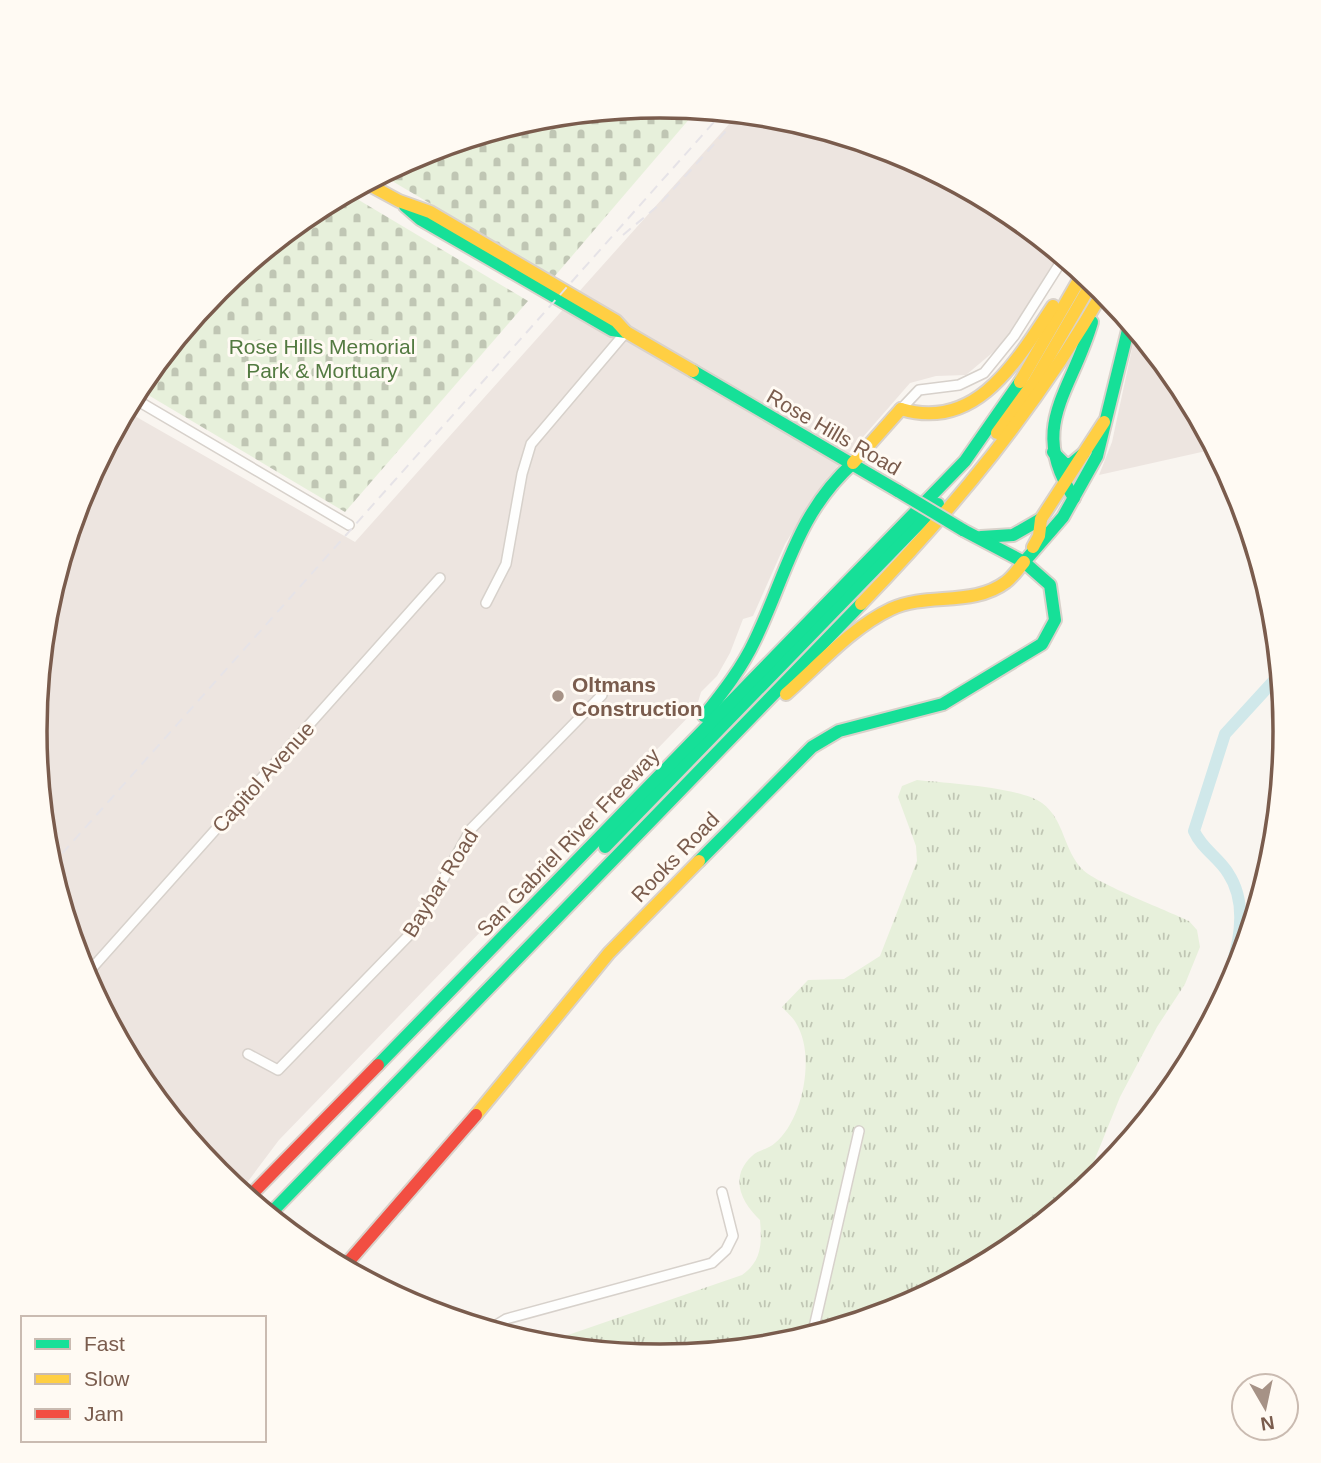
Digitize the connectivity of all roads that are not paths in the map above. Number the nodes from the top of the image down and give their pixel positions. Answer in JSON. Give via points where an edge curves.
{"nodes":[{"id":1,"x":376,"y":188,"type":"edge"},
{"id":2,"x":1059,"y":265,"type":"edge"},
{"id":3,"x":1072,"y":277,"type":"edge"},
{"id":4,"x":1078,"y":282,"type":"edge"},
{"id":5,"x":1089,"y":293,"type":"edge"},
{"id":6,"x":1089,"y":294,"type":"edge"},
{"id":7,"x":1098,"y":302,"type":"edge"},
{"id":8,"x":1094,"y":309,"type":"junction"},
{"id":9,"x":626,"y":332,"type":"junction"},
{"id":10,"x":1127,"y":333,"type":"edge"},
{"id":11,"x":1055,"y":372,"type":"junction"},
{"id":12,"x":143,"y":404,"type":"edge"},
{"id":13,"x":901,"y":409,"type":"junction"},
{"id":14,"x":1104,"y":422,"type":"junction"},
{"id":15,"x":1053,"y":452,"type":"junction"},
{"id":16,"x":1083,"y":454,"type":"junction"},
{"id":17,"x":853,"y":463,"type":"junction"},
{"id":18,"x":1064,"y":486,"type":"junction"},
{"id":19,"x":1074,"y":498,"type":"junction"},
{"id":20,"x":1041,"y":519,"type":"junction"},
{"id":21,"x":349,"y":525,"type":"dead end"},
{"id":22,"x":976,"y":536,"type":"junction"},
{"id":23,"x":1024,"y":562,"type":"junction"},
{"id":24,"x":440,"y":578,"type":"dead end"},
{"id":25,"x":486,"y":603,"type":"dead end"},
{"id":26,"x":799,"y":668,"type":"junction"},
{"id":27,"x":602,"y":695,"type":"dead end"},
{"id":28,"x":712,"y":757,"type":"junction"},
{"id":29,"x":636,"y":799,"type":"junction"},
{"id":30,"x":94,"y":966,"type":"edge"},
{"id":31,"x":248,"y":1054,"type":"dead end"},
{"id":32,"x":859,"y":1131,"type":"dead end"},
{"id":33,"x":254,"y":1191,"type":"edge"},
{"id":34,"x":722,"y":1192,"type":"dead end"},
{"id":35,"x":260,"y":1197,"type":"edge"},
{"id":36,"x":268,"y":1202,"type":"edge"},
{"id":37,"x":275,"y":1209,"type":"edge"},
{"id":38,"x":349,"y":1260,"type":"edge"},
{"id":39,"x":499,"y":1323,"type":"edge"},
{"id":40,"x":815,"y":1325,"type":"edge"}],
"edges":[{"from":1,"to":9,"type":"main road","name":"Rose Hills Road","via":[[442,218],[616,321]]},
{"from":2,"to":13,"type":"street","via":[[1014,336],[984,373],[959,385],[919,390]]},
{"from":3,"to":13,"type":"main road","via":[[1007,370],[982,393],[944,414]]},
{"from":4,"to":29,"type":"main road","name":"San Gabriel River Freeway","via":[[1028,370],[965,461]]},
{"from":5,"to":35,"type":"main road","via":[[1034,382],[919,525]]},
{"from":6,"to":11,"type":"main road","via":[[1056,356]]},
{"from":7,"to":8,"type":"main road"},
{"from":8,"to":11,"type":"main road"},
{"from":8,"to":15,"type":"main road","via":[[1088,340],[1055,414]]},
{"from":9,"to":17,"type":"main road","name":"Rose Hills Road"},
{"from":9,"to":25,"type":"street","via":[[531,444],[506,564]]},
{"from":10,"to":14,"type":"main road"},
{"from":11,"to":26,"type":"main road","via":[[979,478]]},
{"from":12,"to":21,"type":"street"},
{"from":13,"to":17,"type":"main road"},
{"from":14,"to":16,"type":"main road"},
{"from":14,"to":19,"type":"main road","via":[[1106,435],[1097,459]]},
{"from":15,"to":16,"type":"main road","via":[[1065,464]]},
{"from":15,"to":18,"type":"main road"},
{"from":16,"to":18,"type":"main road"},
{"from":17,"to":22,"type":"main road","name":"Rose Hills Road","bridge":true},
{"from":17,"to":29,"type":"main road","via":[[837,475],[801,523],[745,662]]},
{"from":18,"to":19,"type":"main road"},
{"from":18,"to":20,"type":"main road"},
{"from":19,"to":23,"type":"main road"},
{"from":20,"to":22,"type":"main road","via":[[1010,538]]},
{"from":20,"to":23,"type":"main road","via":[[1040,536]]},
{"from":22,"to":23,"type":"main road","name":"Rose Hills Road"},
{"from":23,"to":28,"type":"main road","via":[[993,588],[892,609],[863,628]]},
{"from":23,"to":38,"type":"main road","name":"Rooks Road","via":[[1050,585],[1055,603],[1055,620],[1042,643],[943,704],[839,731],[790,766],[609,953],[433,1167]]},
{"from":24,"to":30,"type":"street","name":"Capitol Avenue"},
{"from":26,"to":28,"type":"main road"},
{"from":26,"to":36,"type":"main road","via":[[780,675]]},
{"from":27,"to":31,"type":"street","name":"Baybar Road","via":[[471,829],[416,928],[278,1070]]},
{"from":28,"to":37,"type":"main road"},
{"from":29,"to":33,"type":"main road","name":"San Gabriel River Freeway"},
{"from":32,"to":40,"type":"street"},
{"from":34,"to":39,"type":"street","via":[[733,1236],[712,1263]]}]}
